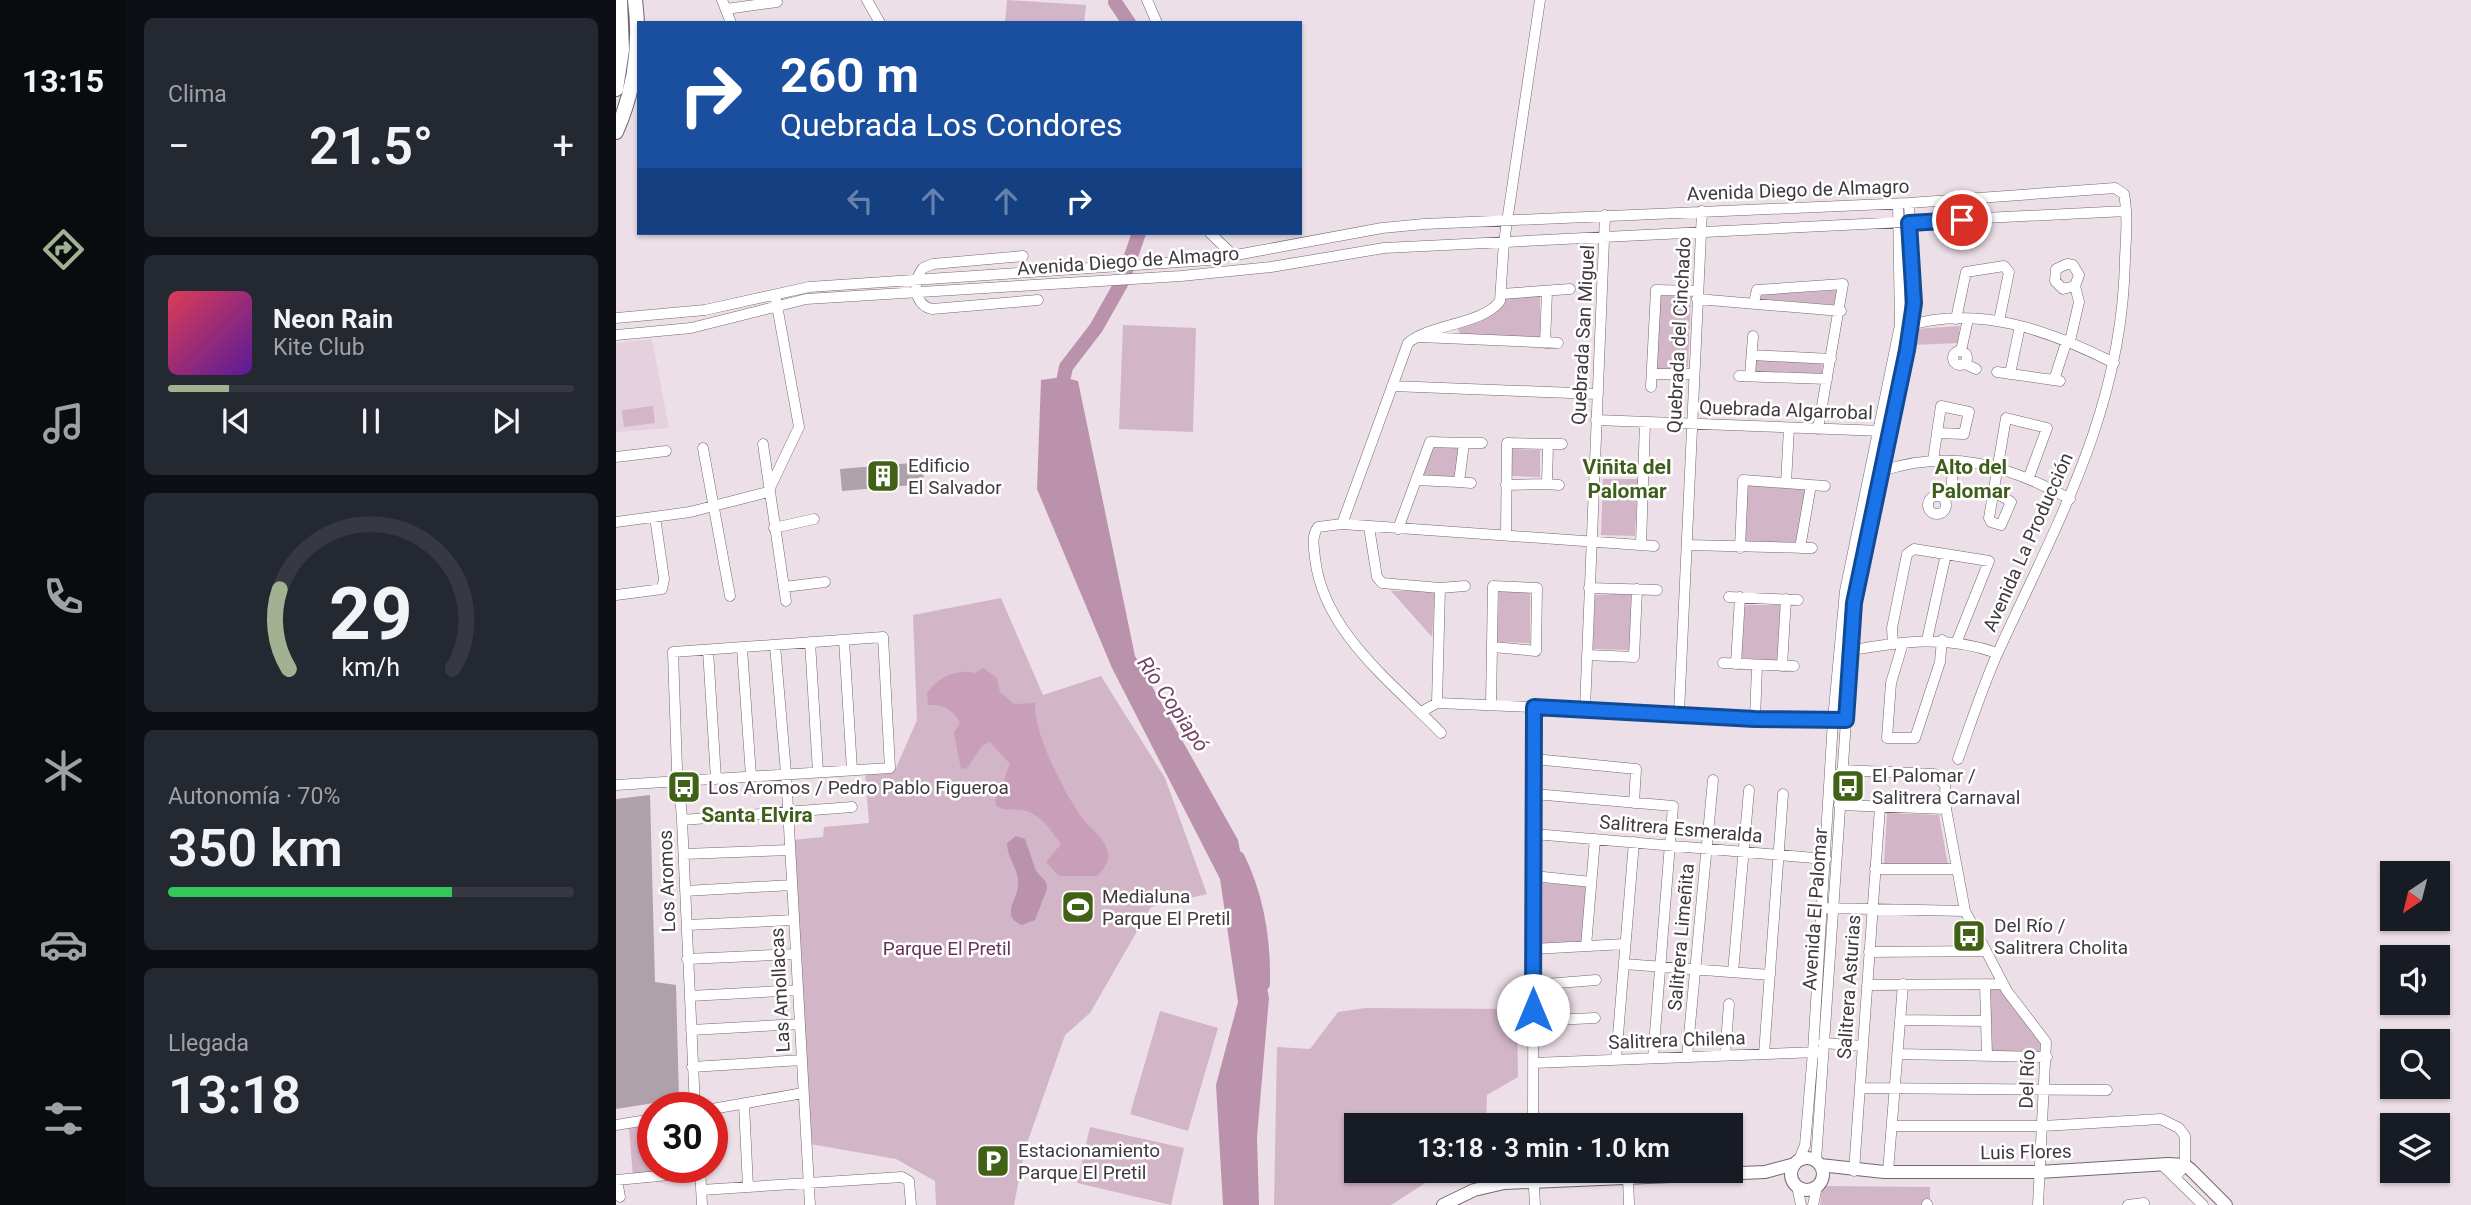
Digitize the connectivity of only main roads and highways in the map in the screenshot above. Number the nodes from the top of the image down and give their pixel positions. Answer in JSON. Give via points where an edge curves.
{"nodes":[{"id":1,"x":620,"y":0,"type":"edge"},
{"id":2,"x":635,"y":0,"type":"edge"},
{"id":3,"x":637,"y":21,"type":"edge"},
{"id":4,"x":637,"y":44,"type":"edge"},
{"id":5,"x":616,"y":89,"type":"edge"},
{"id":6,"x":616,"y":132,"type":"edge"},
{"id":7,"x":1797,"y":1162,"type":"junction"},
{"id":8,"x":1818,"y":1163,"type":"junction"},
{"id":9,"x":1765,"y":1172,"type":"junction"},
{"id":10,"x":1886,"y":1172,"type":"junction"},
{"id":11,"x":1743,"y":1173,"type":"edge"},
{"id":12,"x":1504,"y":1183,"type":"edge"},
{"id":13,"x":1795,"y":1183,"type":"junction"},
{"id":14,"x":1819,"y":1185,"type":"junction"},
{"id":15,"x":1443,"y":1205,"type":"edge"},
{"id":16,"x":2226,"y":1205,"type":"edge"}],
"edges":[{"from":1,"to":5,"type":"highway","via":[[622,43]]},
{"from":2,"to":3,"type":"highway"},
{"from":4,"to":6,"type":"highway","via":[[635,72]]},
{"from":7,"to":8,"type":"main road","via":[[1809,1158]]},
{"from":7,"to":9,"type":"main road"},
{"from":7,"to":13,"type":"main road"},
{"from":8,"to":10,"type":"main road","name":"Luis Flores"},
{"from":8,"to":14,"type":"main road","via":[[1823,1172]]},
{"from":9,"to":11,"type":"main road"},
{"from":9,"to":13,"type":"main road","via":[[1782,1174]]},
{"from":10,"to":14,"type":"main road","name":"Luis Flores","via":[[1835,1177]]},
{"from":10,"to":16,"type":"main road","name":"Luis Flores","via":[[2039,1172],[2165,1164],[2185,1166]]},
{"from":12,"to":15,"type":"main road","via":[[1474,1190]]},
{"from":13,"to":14,"type":"main road","via":[[1807,1190]]}]}
